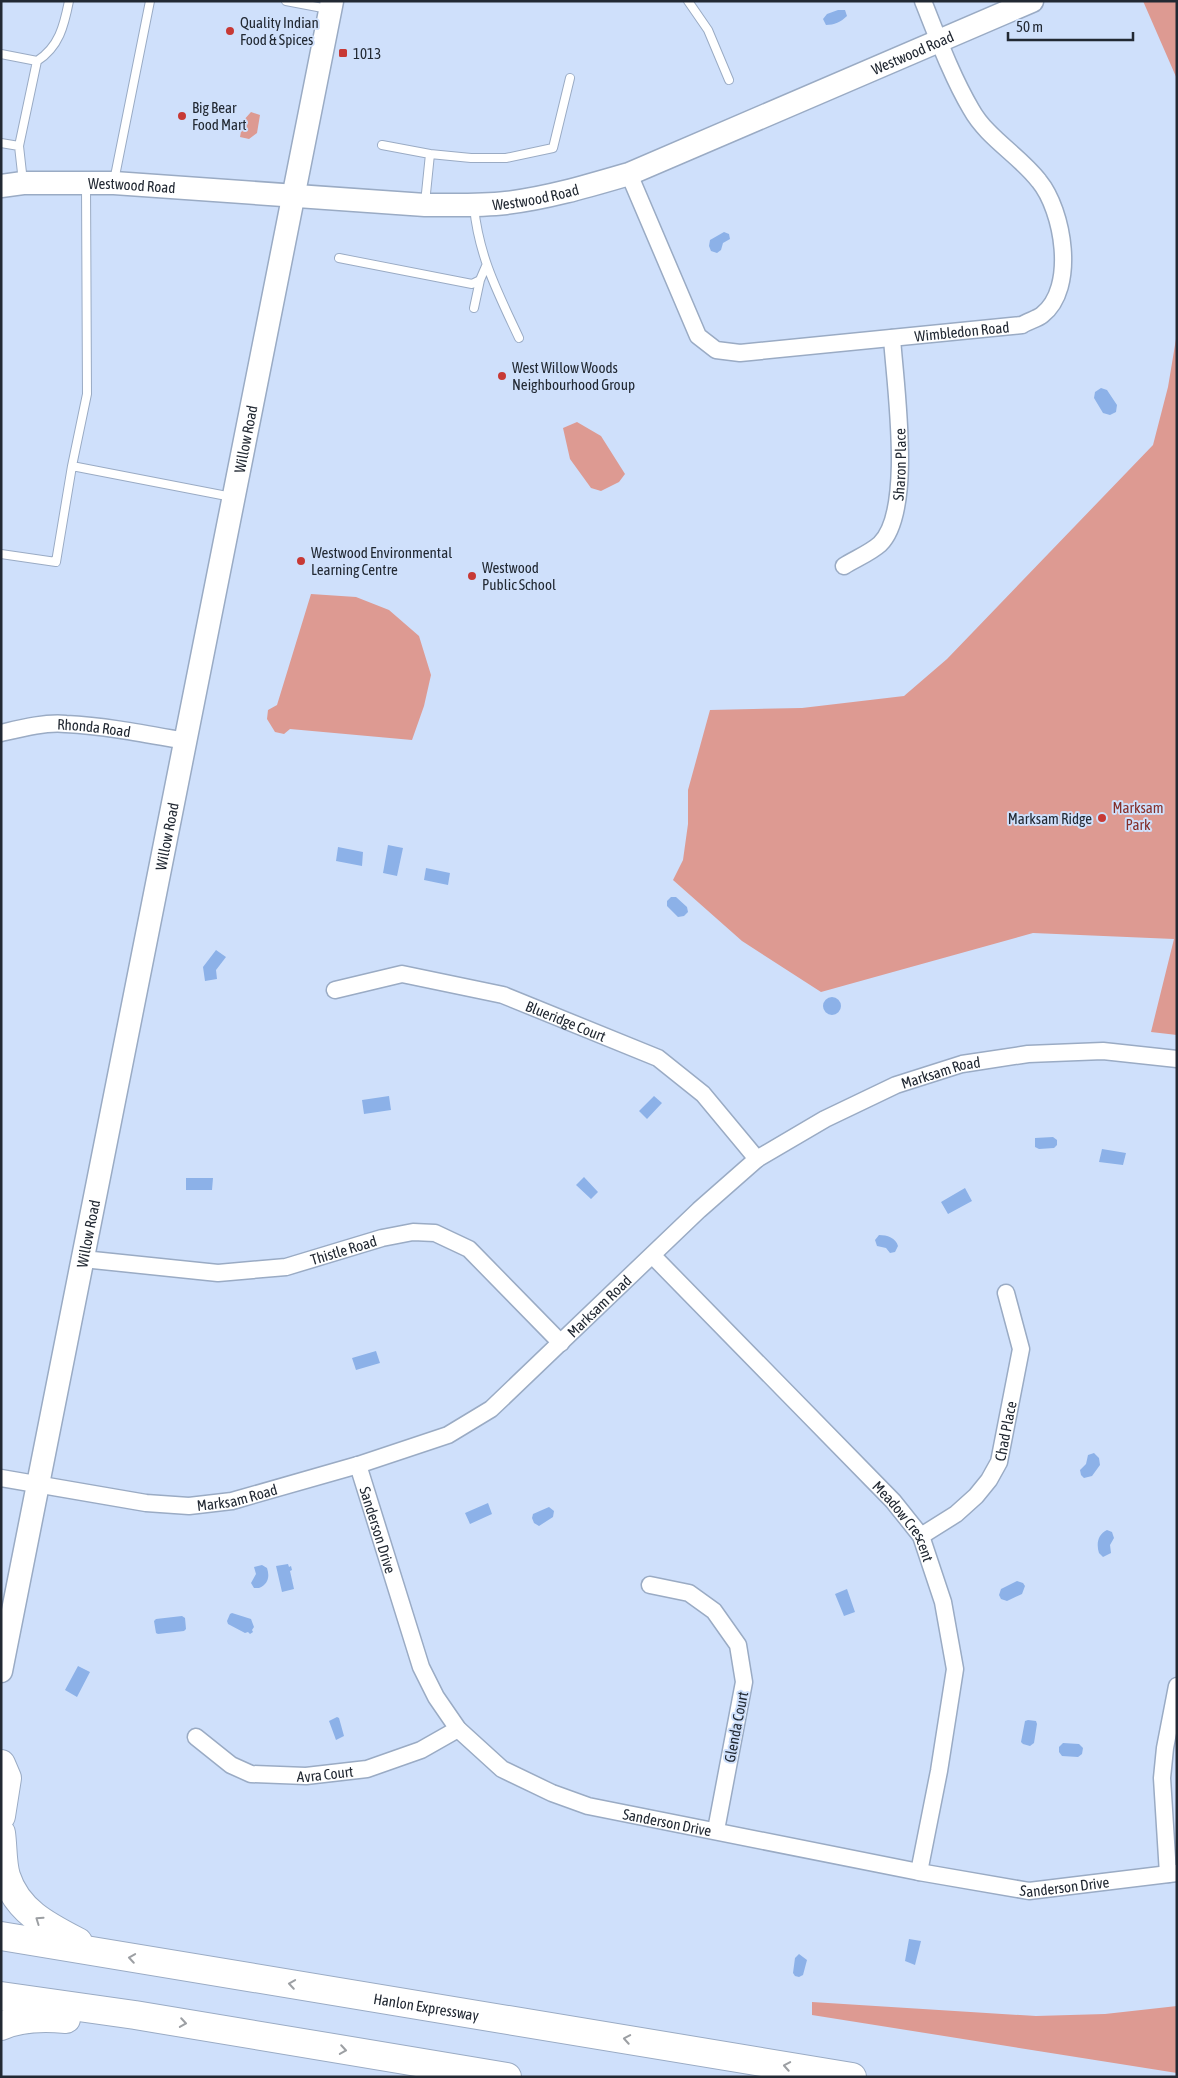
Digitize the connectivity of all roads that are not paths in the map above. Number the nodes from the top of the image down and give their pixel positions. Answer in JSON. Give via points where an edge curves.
{"nodes":[{"id":1,"x":69,"y":1,"type":"edge"},
{"id":2,"x":150,"y":1,"type":"edge"},
{"id":3,"x":286,"y":1,"type":"edge"},
{"id":4,"x":688,"y":1,"type":"edge"},
{"id":5,"x":923,"y":1,"type":"edge"},
{"id":6,"x":1032,"y":1,"type":"edge"},
{"id":7,"x":331,"y":6,"type":"edge"},
{"id":8,"x":939,"y":41,"type":"junction"},
{"id":9,"x":1,"y":54,"type":"edge"},
{"id":10,"x":37,"y":61,"type":"junction"},
{"id":11,"x":570,"y":78,"type":"dead end"},
{"id":12,"x":729,"y":80,"type":"dead end"},
{"id":13,"x":1,"y":143,"type":"edge"},
{"id":14,"x":382,"y":145,"type":"dead end"},
{"id":15,"x":19,"y":146,"type":"junction"},
{"id":16,"x":430,"y":154,"type":"junction"},
{"id":17,"x":629,"y":174,"type":"junction"},
{"id":18,"x":86,"y":182,"type":"junction"},
{"id":19,"x":114,"y":182,"type":"junction"},
{"id":20,"x":12,"y":185,"type":"edge"},
{"id":21,"x":294,"y":196,"type":"junction"},
{"id":22,"x":425,"y":205,"type":"junction"},
{"id":23,"x":474,"y":206,"type":"junction"},
{"id":24,"x":339,"y":258,"type":"dead end"},
{"id":25,"x":486,"y":266,"type":"junction"},
{"id":26,"x":480,"y":280,"type":"junction"},
{"id":27,"x":474,"y":308,"type":"dead end"},
{"id":28,"x":518,"y":338,"type":"dead end"},
{"id":29,"x":892,"y":338,"type":"junction"},
{"id":30,"x":72,"y":466,"type":"junction"},
{"id":31,"x":234,"y":497,"type":"junction"},
{"id":32,"x":1,"y":554,"type":"edge"},
{"id":33,"x":844,"y":566,"type":"dead end"},
{"id":34,"x":1,"y":733,"type":"edge"},
{"id":35,"x":185,"y":741,"type":"junction"},
{"id":36,"x":334,"y":990,"type":"dead end"},
{"id":37,"x":1177,"y":1059,"type":"edge"},
{"id":38,"x":757,"y":1159,"type":"junction"},
{"id":39,"x":653,"y":1256,"type":"junction"},
{"id":40,"x":82,"y":1259,"type":"junction"},
{"id":41,"x":1006,"y":1293,"type":"dead end"},
{"id":42,"x":561,"y":1343,"type":"junction"},
{"id":43,"x":358,"y":1465,"type":"junction"},
{"id":44,"x":1,"y":1478,"type":"edge"},
{"id":45,"x":39,"y":1486,"type":"junction"},
{"id":46,"x":921,"y":1536,"type":"junction"},
{"id":47,"x":650,"y":1585,"type":"dead end"},
{"id":48,"x":1,"y":1671,"type":"edge"},
{"id":49,"x":1177,"y":1686,"type":"edge"},
{"id":50,"x":458,"y":1730,"type":"junction"},
{"id":51,"x":196,"y":1736,"type":"dead end"},
{"id":52,"x":1,"y":1764,"type":"edge"},
{"id":53,"x":1,"y":1816,"type":"edge"},
{"id":54,"x":716,"y":1830,"type":"junction"},
{"id":55,"x":1,"y":1833,"type":"edge"},
{"id":56,"x":919,"y":1872,"type":"junction"},
{"id":57,"x":1172,"y":1873,"type":"edge"},
{"id":58,"x":1,"y":1936,"type":"edge"},
{"id":59,"x":97,"y":1952,"type":"junction"},
{"id":60,"x":1,"y":1996,"type":"edge"},
{"id":61,"x":135,"y":2015,"type":"junction"},
{"id":62,"x":1,"y":2026,"type":"edge"},
{"id":63,"x":507,"y":2077,"type":"edge"},
{"id":64,"x":852,"y":2077,"type":"edge"}],
"edges":[{"from":1,"to":10,"type":"lane","via":[[64,29],[49,54]]},
{"from":2,"to":19,"type":"lane"},
{"from":3,"to":7,"type":"lane"},
{"from":4,"to":12,"type":"lane","via":[[708,30]]},
{"from":5,"to":8,"type":"street","name":"Wimbledon Road"},
{"from":6,"to":8,"type":"main road","name":"Westwood Road"},
{"from":7,"to":21,"type":"main road","name":"Willow Road"},
{"from":8,"to":17,"type":"main road","name":"Westwood Road"},
{"from":8,"to":29,"type":"street","name":"Wimbledon Road","via":[[971,110],[1041,182],[1062,237],[1064,275],[1056,298],[1043,314],[1022,325]]},
{"from":9,"to":10,"type":"lane"},
{"from":10,"to":15,"type":"lane"},
{"from":11,"to":16,"type":"lane","via":[[553,148],[506,158]]},
{"from":13,"to":15,"type":"lane"},
{"from":14,"to":16,"type":"lane"},
{"from":15,"to":20,"type":"lane"},
{"from":16,"to":22,"type":"lane"},
{"from":17,"to":23,"type":"main road","name":"Westwood Road","via":[[572,191]]},
{"from":17,"to":29,"type":"street","name":"Wimbledon Road","via":[[698,336],[716,350],[740,352]]},
{"from":18,"to":19,"type":"main road","name":"Westwood Road"},
{"from":18,"to":20,"type":"main road","name":"Westwood Road"},
{"from":18,"to":30,"type":"lane","via":[[87,394]]},
{"from":19,"to":21,"type":"main road","name":"Westwood Road"},
{"from":21,"to":22,"type":"main road","name":"Westwood Road"},
{"from":21,"to":31,"type":"main road","name":"Willow Road"},
{"from":22,"to":23,"type":"main road","name":"Westwood Road"},
{"from":23,"to":25,"type":"lane","via":[[476,230]]},
{"from":24,"to":26,"type":"lane","via":[[472,284]]},
{"from":25,"to":26,"type":"lane"},
{"from":25,"to":28,"type":"lane"},
{"from":26,"to":27,"type":"lane"},
{"from":29,"to":33,"type":"street","name":"Sharon Place","via":[[901,470],[899,497],[892,527],[880,544]]},
{"from":30,"to":31,"type":"lane"},
{"from":30,"to":32,"type":"lane","via":[[56,562]]},
{"from":31,"to":35,"type":"main road","name":"Willow Road"},
{"from":34,"to":35,"type":"street","name":"Rhonda Road","via":[[65,724]]},
{"from":35,"to":40,"type":"main road","name":"Willow Road"},
{"from":36,"to":38,"type":"street","name":"Blueridge Court","via":[[402,974],[503,995],[658,1058],[703,1094]]},
{"from":37,"to":38,"type":"street","name":"Marksam Road","via":[[1103,1051],[1028,1054],[962,1064],[896,1085],[825,1119]]},
{"from":38,"to":39,"type":"street","name":"Marksam Road"},
{"from":39,"to":42,"type":"street","name":"Marksam Road"},
{"from":39,"to":46,"type":"street","name":"Meadow Crescent","via":[[893,1501]]},
{"from":40,"to":42,"type":"street","name":"Thistle Road","via":[[218,1273],[286,1267],[382,1238],[412,1232],[435,1233],[469,1249]]},
{"from":40,"to":45,"type":"main road","name":"Willow Road"},
{"from":41,"to":46,"type":"street","name":"Chad Place","via":[[1021,1349],[999,1462],[976,1496],[956,1514]]},
{"from":42,"to":43,"type":"street","name":"Marksam Road","via":[[491,1409],[448,1435]]},
{"from":43,"to":45,"type":"street","name":"Marksam Road","via":[[232,1501],[189,1506],[146,1503]]},
{"from":43,"to":50,"type":"street","name":"Sanderson Drive","via":[[421,1666],[436,1697]]},
{"from":44,"to":45,"type":"street","name":"Marksam Road"},
{"from":45,"to":48,"type":"main road","name":"Willow Road"},
{"from":46,"to":56,"type":"street","name":"Meadow Crescent","via":[[943,1602],[955,1669]]},
{"from":47,"to":54,"type":"street","name":"Glenda Court","via":[[689,1593],[714,1611],[738,1645],[744,1682]]},
{"from":49,"to":57,"type":"street","via":[[1162,1778]]},
{"from":50,"to":51,"type":"street","name":"Avra Court","via":[[421,1750],[367,1769],[306,1776],[251,1774],[231,1766]]},
{"from":50,"to":54,"type":"street","name":"Sanderson Drive","via":[[502,1769],[552,1794],[588,1806]]},
{"from":52,"to":53,"type":"highway","via":[[7,1778]]},
{"from":54,"to":56,"type":"street","name":"Sanderson Drive"},
{"from":59,"to":55,"type":"highway","one_way":true,"via":[[42,1923],[15,1897],[6,1875]]},
{"from":56,"to":57,"type":"street","name":"Sanderson Drive","via":[[1029,1892]]},
{"from":58,"to":59,"type":"highway","name":"Hanlon Expressway"},
{"from":64,"to":59,"type":"highway","name":"Hanlon Expressway","one_way":true},
{"from":60,"to":61,"type":"highway"},
{"from":61,"to":62,"type":"highway","via":[[103,2023],[50,2018],[13,2020]]},
{"from":61,"to":63,"type":"highway","one_way":true}]}
